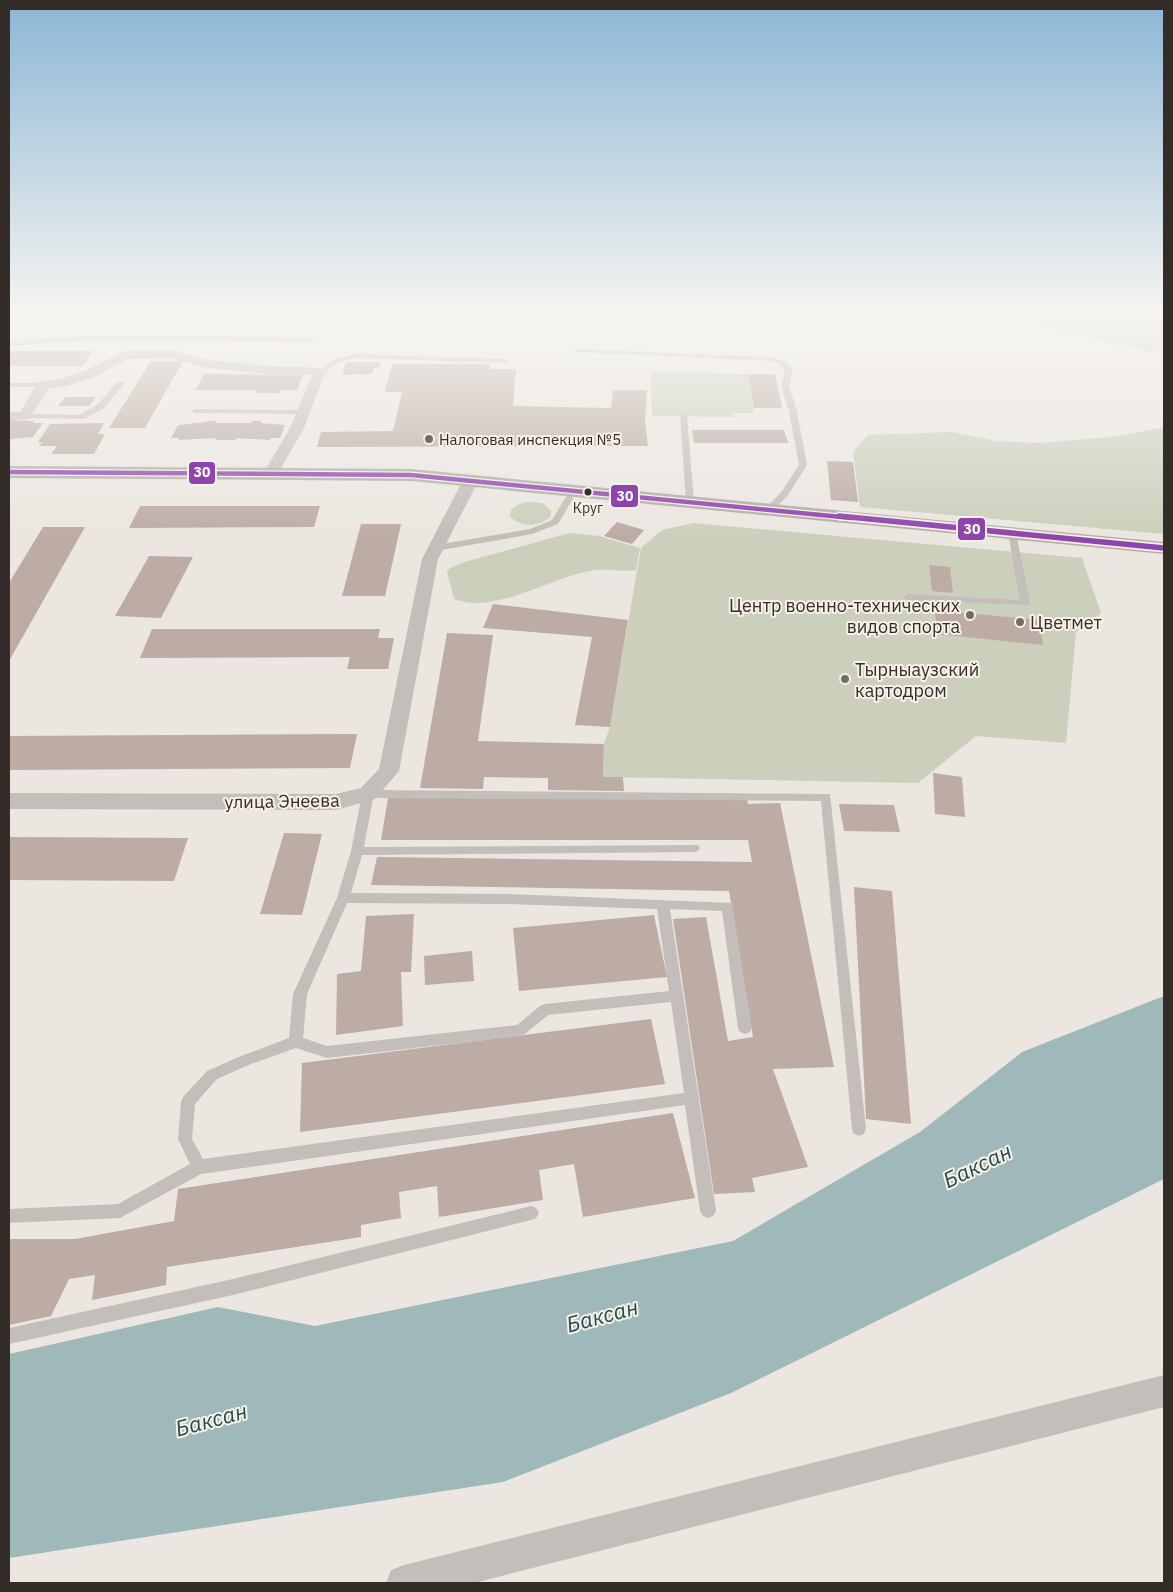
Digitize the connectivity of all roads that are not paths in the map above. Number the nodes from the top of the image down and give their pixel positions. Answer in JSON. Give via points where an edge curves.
{"nodes":[{"id":1,"x":41,"y":388,"type":"edge"},
{"id":2,"x":116,"y":388,"type":"edge"},
{"id":3,"x":312,"y":388,"type":"edge"},
{"id":4,"x":786,"y":388,"type":"edge"},
{"id":5,"x":196,"y":411,"type":"dead end"},
{"id":6,"x":303,"y":412,"type":"junction"},
{"id":7,"x":9,"y":416,"type":"edge"},
{"id":8,"x":24,"y":416,"type":"junction"},
{"id":9,"x":683,"y":416,"type":"dead end"},
{"id":10,"x":9,"y":472,"type":"edge"},
{"id":11,"x":272,"y":472,"type":"junction"},
{"id":12,"x":471,"y":480,"type":"junction"},
{"id":13,"x":574,"y":490,"type":"junction"},
{"id":14,"x":690,"y":502,"type":"junction"},
{"id":15,"x":769,"y":510,"type":"junction"},
{"id":16,"x":1012,"y":533,"type":"junction"},
{"id":17,"x":436,"y":548,"type":"junction"},
{"id":18,"x":1164,"y":548,"type":"edge"},
{"id":19,"x":908,"y":597,"type":"dead end"},
{"id":20,"x":368,"y":794,"type":"junction"},
{"id":21,"x":9,"y":801,"type":"edge"},
{"id":22,"x":694,"y":848,"type":"dead end"},
{"id":23,"x":357,"y":851,"type":"junction"},
{"id":24,"x":343,"y":898,"type":"junction"},
{"id":25,"x":663,"y":904,"type":"junction"},
{"id":26,"x":677,"y":996,"type":"junction"},
{"id":27,"x":745,"y":1028,"type":"dead end"},
{"id":28,"x":296,"y":1042,"type":"junction"},
{"id":29,"x":690,"y":1098,"type":"junction"},
{"id":30,"x":859,"y":1129,"type":"dead end"},
{"id":31,"x":199,"y":1167,"type":"junction"},
{"id":32,"x":708,"y":1211,"type":"dead end"},
{"id":33,"x":531,"y":1213,"type":"dead end"},
{"id":34,"x":9,"y":1216,"type":"edge"},
{"id":35,"x":9,"y":1336,"type":"edge"},
{"id":36,"x":1164,"y":1391,"type":"edge"},
{"id":37,"x":404,"y":1583,"type":"edge"}],
"edges":[{"from":1,"to":8,"type":"street"},
{"from":2,"to":8,"type":"lane","via":[[101,406],[81,417]]},
{"from":3,"to":6,"type":"street"},
{"from":4,"to":15,"type":"lane","via":[[803,465],[785,493]]},
{"from":5,"to":6,"type":"lane"},
{"from":6,"to":11,"type":"street"},
{"from":7,"to":8,"type":"street"},
{"from":9,"to":14,"type":"lane"},
{"from":10,"to":11,"type":"main road"},
{"from":11,"to":12,"type":"main road"},
{"from":12,"to":13,"type":"main road"},
{"from":12,"to":17,"type":"street"},
{"from":13,"to":14,"type":"main road"},
{"from":13,"to":17,"type":"lane","via":[[555,522],[532,532]]},
{"from":14,"to":15,"type":"main road"},
{"from":15,"to":16,"type":"main road"},
{"from":16,"to":18,"type":"main road"},
{"from":16,"to":19,"type":"lane","via":[[1025,604]]},
{"from":17,"to":20,"type":"street","via":[[430,559],[389,771]]},
{"from":20,"to":21,"type":"street","name":"улица Энеева","via":[[336,802]]},
{"from":20,"to":23,"type":"lane"},
{"from":20,"to":30,"type":"lane","via":[[826,797]]},
{"from":22,"to":23,"type":"lane"},
{"from":23,"to":24,"type":"lane"},
{"from":24,"to":25,"type":"lane"},
{"from":24,"to":28,"type":"lane","via":[[300,994]]},
{"from":25,"to":26,"type":"lane"},
{"from":25,"to":27,"type":"lane","via":[[728,906]]},
{"from":26,"to":28,"type":"lane","via":[[545,1010],[520,1030],[327,1052]]},
{"from":26,"to":29,"type":"lane"},
{"from":28,"to":31,"type":"lane","via":[[212,1075],[188,1102],[185,1139]]},
{"from":29,"to":31,"type":"lane"},
{"from":29,"to":32,"type":"lane"},
{"from":31,"to":34,"type":"lane","via":[[120,1211]]},
{"from":33,"to":35,"type":"lane","via":[[233,1287]]},
{"from":36,"to":37,"type":"street"}]}
